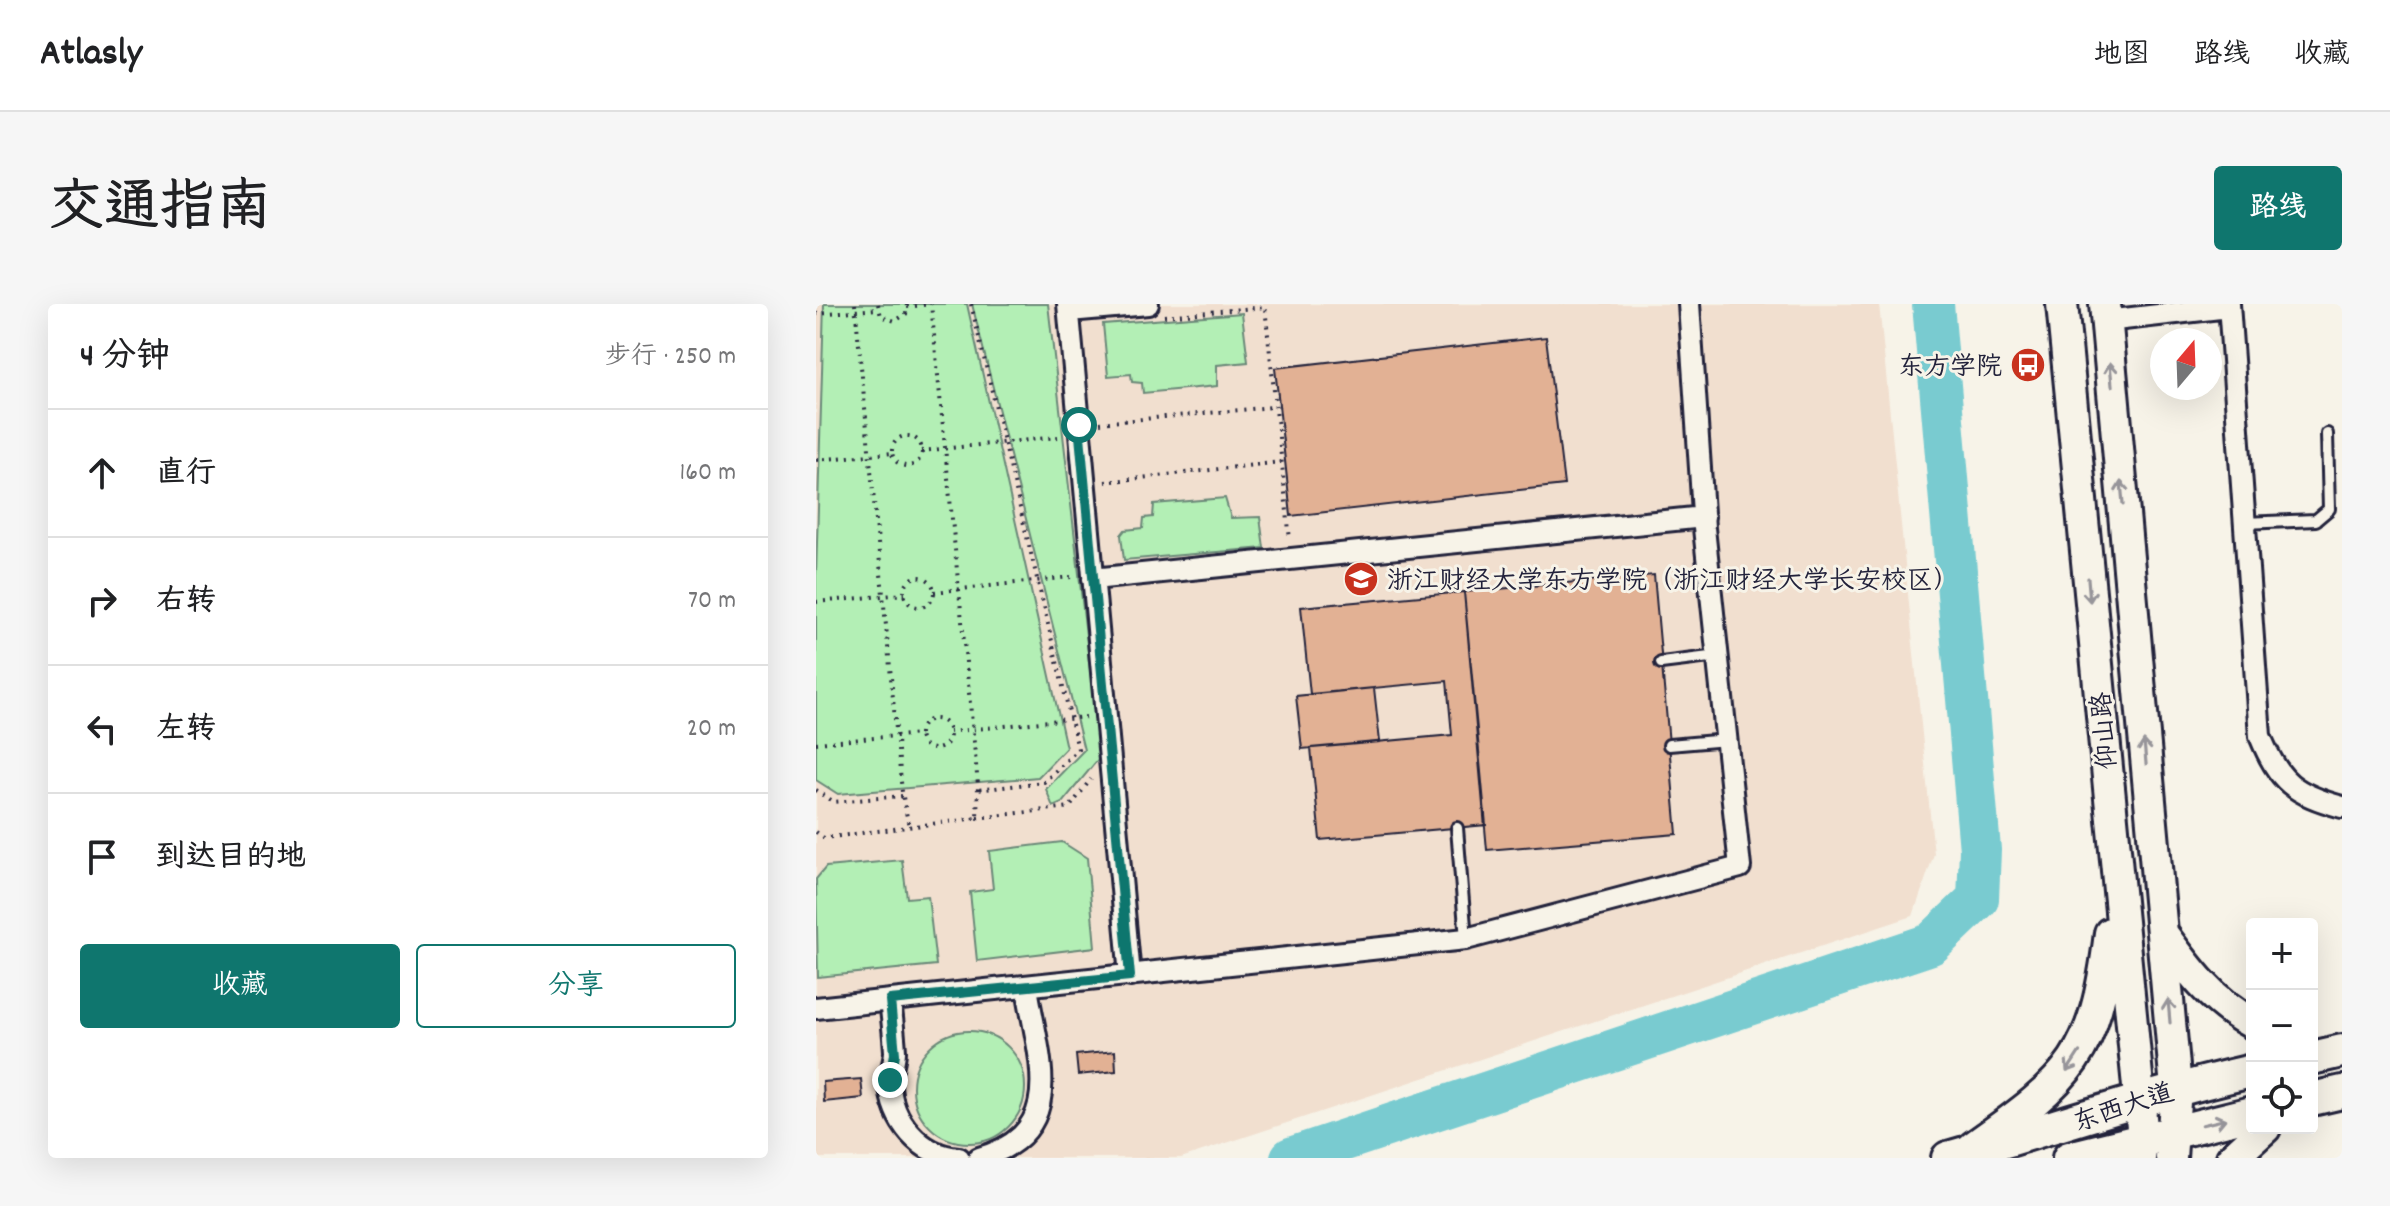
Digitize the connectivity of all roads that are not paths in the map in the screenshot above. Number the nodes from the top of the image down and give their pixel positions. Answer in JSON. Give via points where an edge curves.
{"nodes":[{"id":1,"x":1689,"y":304,"type":"edge"},
{"id":2,"x":2062,"y":304,"type":"edge"},
{"id":3,"x":2229,"y":306,"type":"edge"},
{"id":4,"x":1068,"y":308,"type":"edge"},
{"id":5,"x":1155,"y":310,"type":"edge"},
{"id":6,"x":2105,"y":312,"type":"edge"},
{"id":7,"x":2327,"y":434,"type":"dead end"},
{"id":8,"x":1704,"y":517,"type":"junction"},
{"id":9,"x":2244,"y":523,"type":"junction"},
{"id":10,"x":1083,"y":578,"type":"junction"},
{"id":11,"x":1718,"y":656,"type":"junction"},
{"id":12,"x":1661,"y":663,"type":"dead end"},
{"id":13,"x":1727,"y":740,"type":"junction"},
{"id":14,"x":1669,"y":745,"type":"dead end"},
{"id":15,"x":2342,"y":807,"type":"edge"},
{"id":16,"x":1457,"y":828,"type":"dead end"},
{"id":17,"x":2117,"y":880,"type":"junction"},
{"id":18,"x":2162,"y":933,"type":"junction"},
{"id":19,"x":1466,"y":939,"type":"junction"},
{"id":20,"x":1130,"y":976,"type":"junction"},
{"id":21,"x":1027,"y":987,"type":"junction"},
{"id":22,"x":890,"y":1000,"type":"junction"},
{"id":23,"x":816,"y":1008,"type":"edge"},
{"id":24,"x":2246,"y":1020,"type":"edge"},
{"id":25,"x":2318,"y":1043,"type":"edge"},
{"id":26,"x":2342,"y":1049,"type":"edge"},
{"id":27,"x":2318,"y":1056,"type":"edge"},
{"id":28,"x":2246,"y":1072,"type":"edge"},
{"id":29,"x":2176,"y":1088,"type":"junction"},
{"id":30,"x":2138,"y":1103,"type":"junction"},
{"id":31,"x":2246,"y":1115,"type":"edge"},
{"id":32,"x":2258,"y":1134,"type":"edge"},
{"id":33,"x":2173,"y":1144,"type":"edge"},
{"id":34,"x":2141,"y":1148,"type":"edge"},
{"id":35,"x":1956,"y":1156,"type":"edge"},
{"id":36,"x":959,"y":1158,"type":"edge"},
{"id":37,"x":979,"y":1158,"type":"edge"},
{"id":38,"x":2069,"y":1158,"type":"edge"},
{"id":39,"x":2232,"y":1158,"type":"edge"}],
"edges":[{"from":1,"to":8,"type":"street"},
{"from":2,"to":17,"type":"main road","name":"仰山路","one_way":true},
{"from":3,"to":6,"type":"street"},
{"from":3,"to":9,"type":"street"},
{"from":4,"to":5,"type":"street"},
{"from":4,"to":10,"type":"street","via":[[1074,430],[1084,485]]},
{"from":18,"to":6,"type":"main road","name":"仰山路","one_way":true},
{"from":7,"to":9,"type":"lane","via":[[2329,509],[2316,520]]},
{"from":8,"to":10,"type":"street"},
{"from":8,"to":11,"type":"street"},
{"from":9,"to":15,"type":"street","via":[[2260,736],[2289,787]]},
{"from":10,"to":20,"type":"street","via":[[1106,715]]},
{"from":11,"to":12,"type":"lane"},
{"from":11,"to":13,"type":"street"},
{"from":13,"to":14,"type":"lane"},
{"from":13,"to":19,"type":"street","via":[[1740,867]]},
{"from":16,"to":19,"type":"lane"},
{"from":17,"to":30,"type":"main road","name":"仰山路"},
{"from":17,"to":35,"type":"main road","one_way":true,"via":[[2103,991],[2087,1040],[2062,1079],[2025,1111]]},
{"from":18,"to":24,"type":"main road","via":[[2198,982]]},
{"from":29,"to":18,"type":"main road","name":"仰山路","one_way":true},
{"from":19,"to":20,"type":"street"},
{"from":20,"to":21,"type":"street"},
{"from":21,"to":22,"type":"street"},
{"from":21,"to":37,"type":"street","via":[[1043,1073],[1042,1097],[1034,1120],[1019,1139]]},
{"from":22,"to":23,"type":"street"},
{"from":22,"to":36,"type":"street","via":[[893,1106],[905,1129],[925,1147]]},
{"from":25,"to":26,"type":"main road"},
{"from":26,"to":27,"type":"highway"},
{"from":28,"to":29,"type":"highway","name":"东西大道"},
{"from":29,"to":30,"type":"highway","name":"东西大道"},
{"from":29,"to":33,"type":"main road","name":"仰山路"},
{"from":30,"to":34,"type":"main road","name":"仰山路"},
{"from":30,"to":35,"type":"highway","name":"东西大道"},
{"from":33,"to":31,"type":"highway","name":"东西大道","one_way":true},
{"from":32,"to":39,"type":"main road"},
{"from":33,"to":34,"type":"highway","name":"东西大道"},
{"from":34,"to":38,"type":"highway","name":"东西大道"}]}
